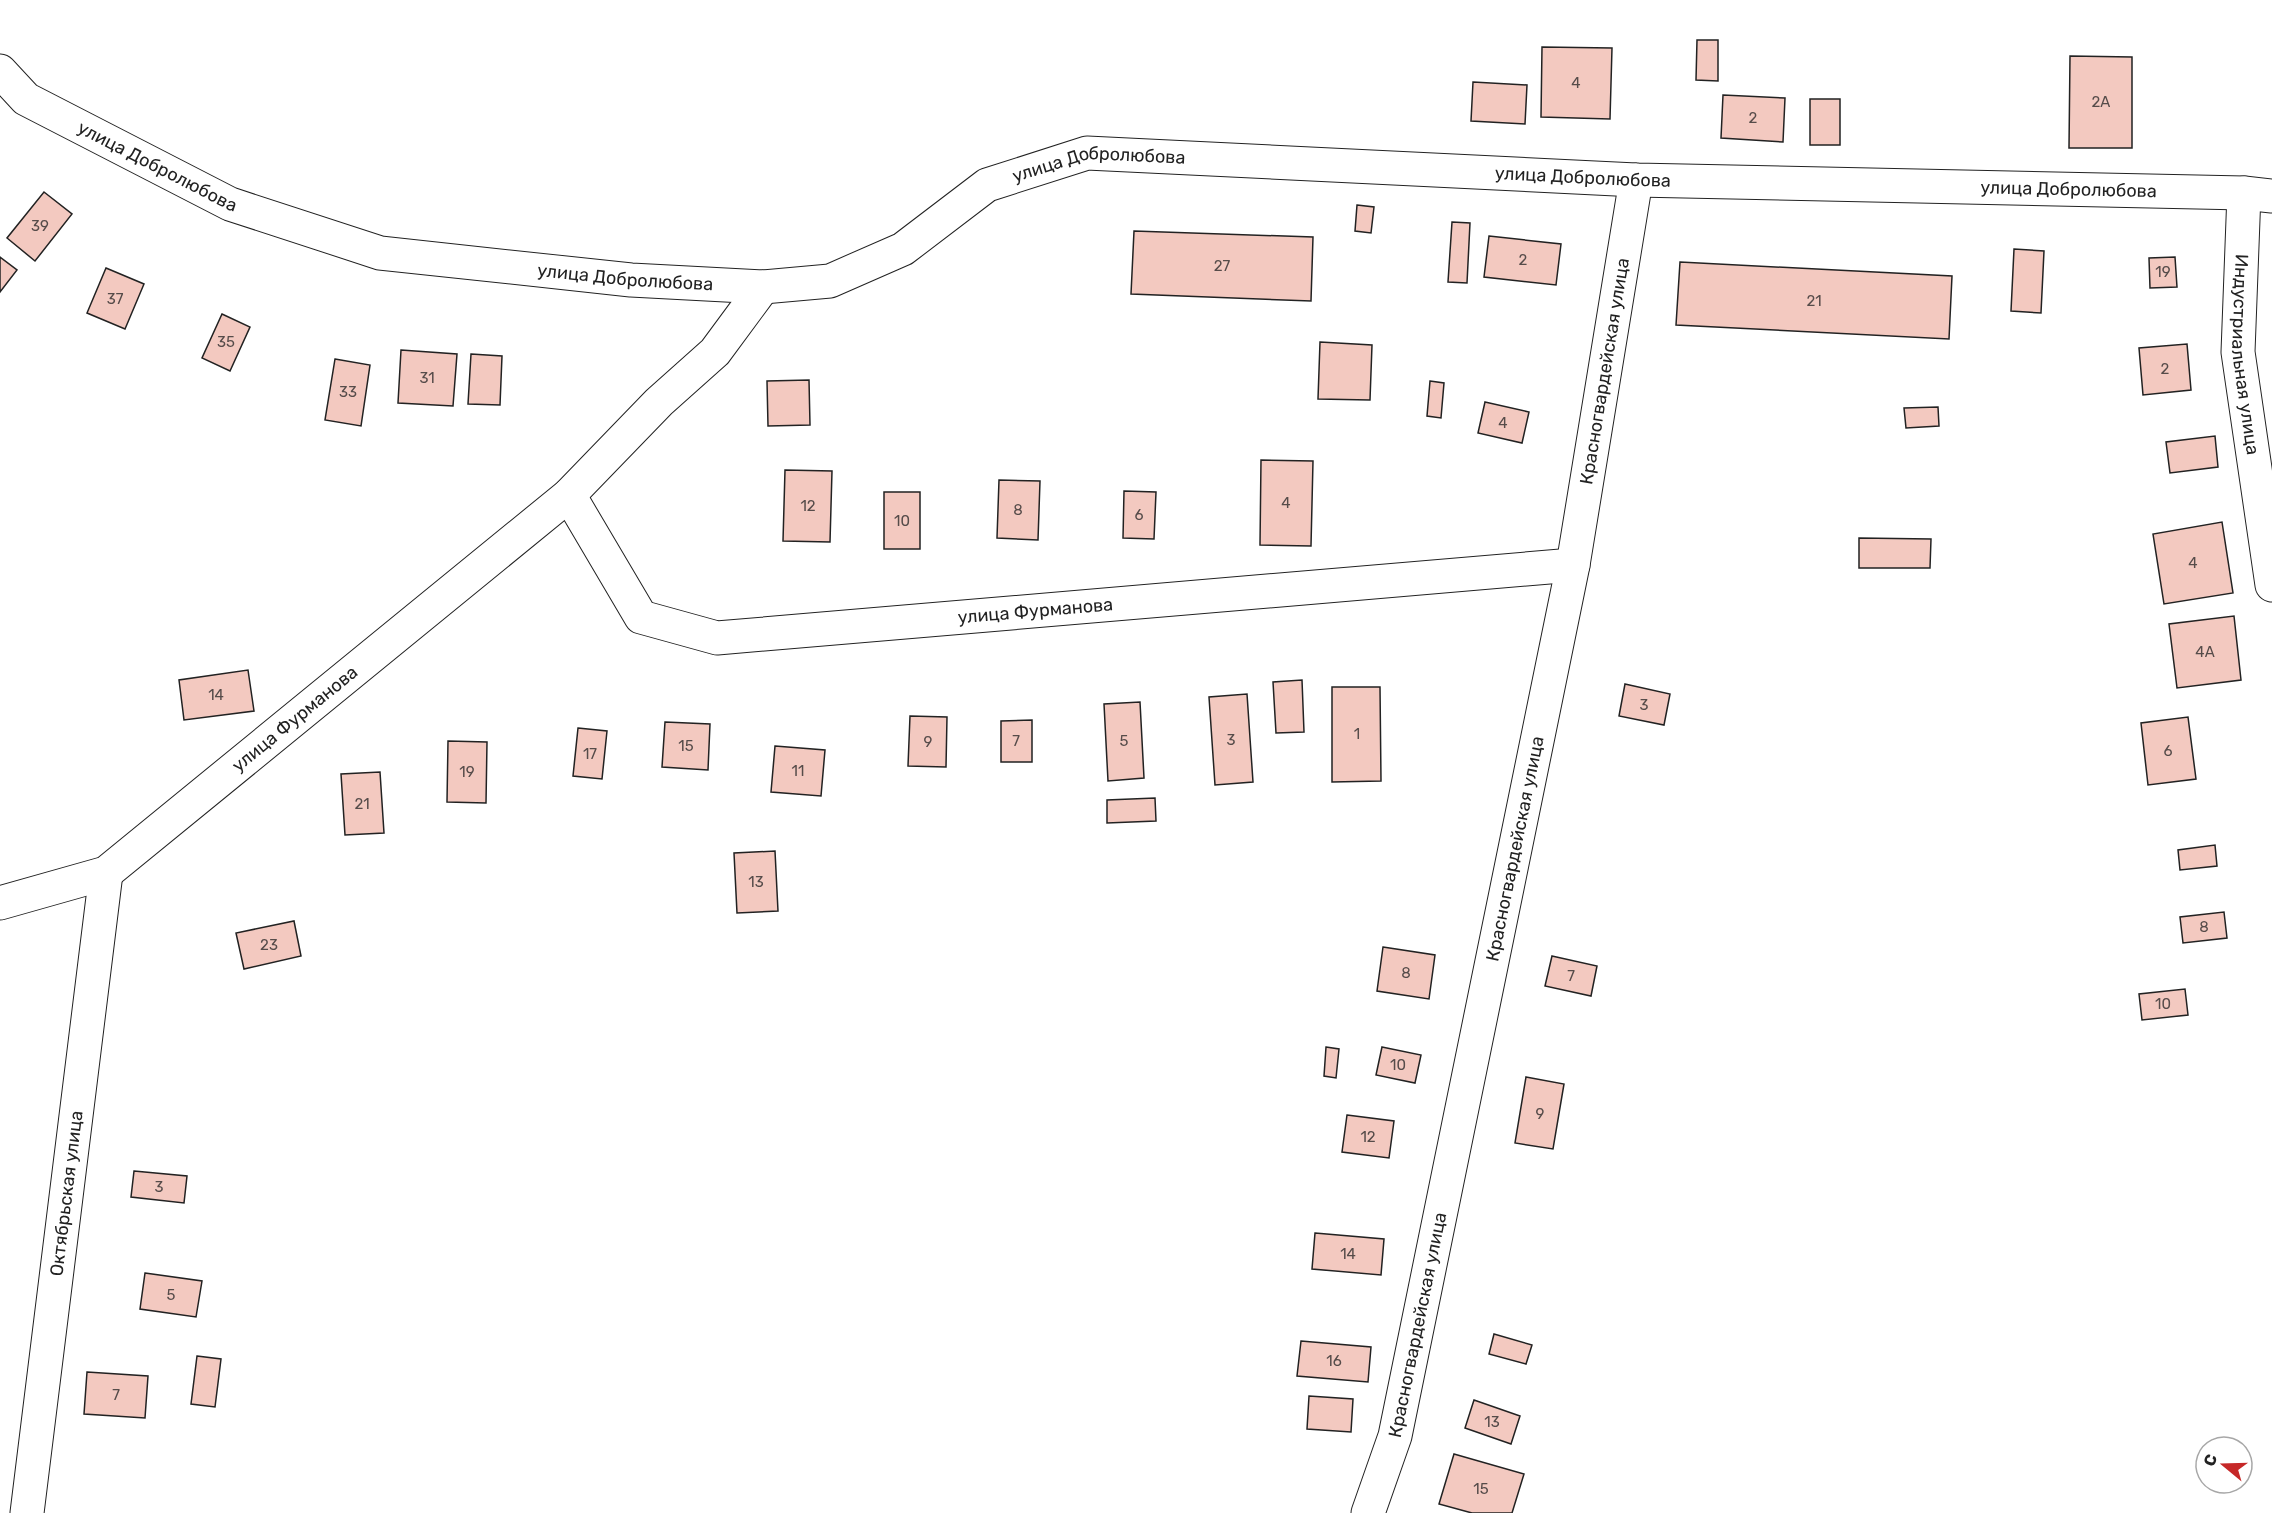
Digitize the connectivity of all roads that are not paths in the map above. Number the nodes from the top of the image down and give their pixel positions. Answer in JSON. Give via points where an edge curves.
{"nodes":[{"id":1,"x":0,"y":71,"type":"edge"},
{"id":2,"x":1636,"y":180,"type":"junction"},
{"id":3,"x":2258,"y":195,"type":"edge"},
{"id":4,"x":763,"y":287,"type":"junction"},
{"id":5,"x":569,"y":495,"type":"junction"},
{"id":6,"x":1573,"y":565,"type":"junction"},
{"id":7,"x":2272,"y":585,"type":"edge"},
{"id":8,"x":106,"y":873,"type":"junction"},
{"id":9,"x":0,"y":903,"type":"edge"},
{"id":10,"x":27,"y":1513,"type":"edge"},
{"id":11,"x":1368,"y":1513,"type":"edge"}],
"edges":[{"from":1,"to":4,"type":"street","name":"улица Добролюбова","via":[[26,99],[230,204],[380,253],[631,280]]},
{"from":2,"to":3,"type":"street","name":"улица Добролюбова"},
{"from":2,"to":4,"type":"street","name":"улица Добролюбова","via":[[1087,153],[987,186],[903,249],[830,281]]},
{"from":2,"to":6,"type":"street","name":"Красногвардейская улица"},
{"from":3,"to":7,"type":"street","name":"Индустриальная улица","via":[[2238,352]]},
{"from":4,"to":5,"type":"street","name":"улица Фурманова","via":[[716,352],[659,402]]},
{"from":5,"to":6,"type":"street","name":"улица Фурманова","via":[[641,617],[717,638]]},
{"from":5,"to":8,"type":"street","name":"улица Фурманова"},
{"from":6,"to":11,"type":"street","name":"Красногвардейская улица","via":[[1395,1436]]},
{"from":8,"to":9,"type":"street","name":"улица Фурманова"},
{"from":8,"to":10,"type":"street","name":"Октябрьская улица"}]}
